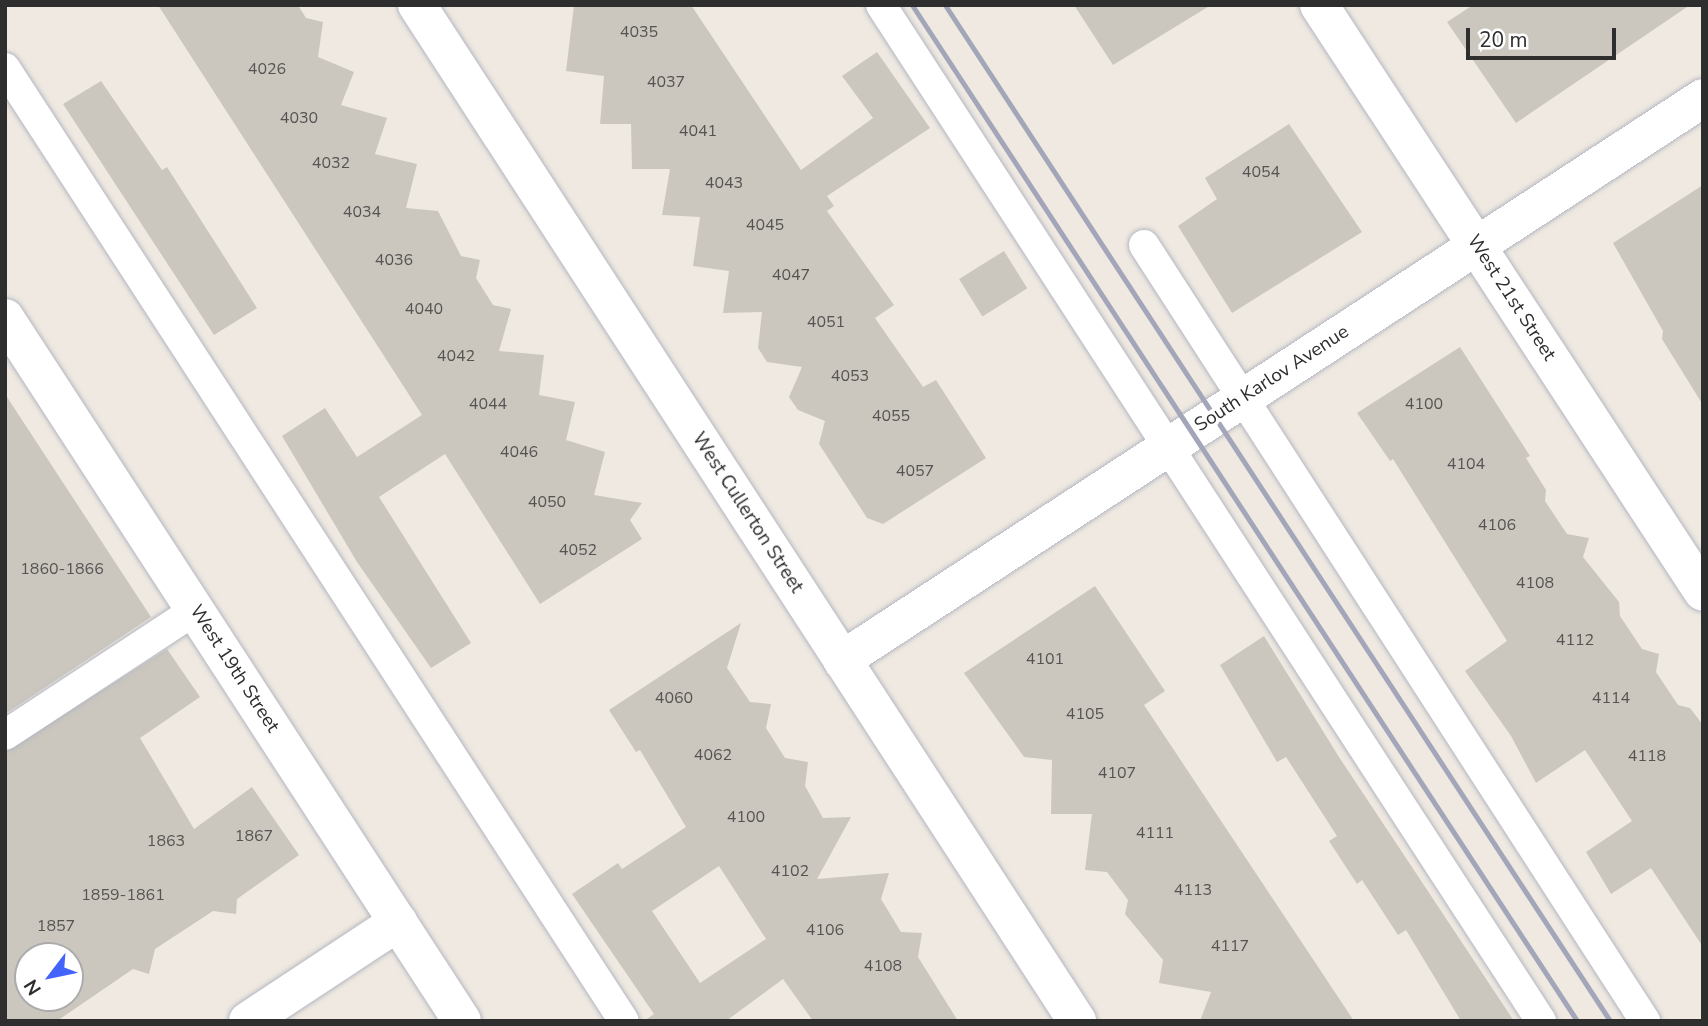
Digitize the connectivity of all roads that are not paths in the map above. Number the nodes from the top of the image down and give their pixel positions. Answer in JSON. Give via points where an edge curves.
{"nodes":[{"id":1,"x":417,"y":5,"type":"edge"},
{"id":2,"x":881,"y":5,"type":"edge"},
{"id":3,"x":1319,"y":5,"type":"edge"},
{"id":4,"x":5,"y":68,"type":"edge"},
{"id":5,"x":1703,"y":98,"type":"edge"},
{"id":6,"x":1144,"y":245,"type":"dead end"},
{"id":7,"x":1476,"y":246,"type":"junction"},
{"id":8,"x":5,"y":318,"type":"edge"},
{"id":9,"x":1240,"y":400,"type":"junction"},
{"id":10,"x":1168,"y":447,"type":"junction"},
{"id":11,"x":1703,"y":592,"type":"edge"},
{"id":12,"x":195,"y":610,"type":"junction"},
{"id":13,"x":842,"y":660,"type":"junction"},
{"id":14,"x":5,"y":735,"type":"edge"},
{"id":15,"x":398,"y":922,"type":"junction"},
{"id":16,"x":266,"y":1016,"type":"edge"},
{"id":17,"x":462,"y":1021,"type":"edge"},
{"id":18,"x":624,"y":1021,"type":"edge"},
{"id":19,"x":1077,"y":1021,"type":"edge"},
{"id":20,"x":1541,"y":1021,"type":"edge"},
{"id":21,"x":1645,"y":1021,"type":"edge"}],
"edges":[{"from":1,"to":13,"type":"street","name":"West Cullerton Street"},
{"from":2,"to":10,"type":"lane"},
{"from":3,"to":7,"type":"street","name":"West 21st Street"},
{"from":4,"to":18,"type":"lane"},
{"from":5,"to":7,"type":"street","name":"South Karlov Avenue"},
{"from":6,"to":9,"type":"lane"},
{"from":7,"to":9,"type":"street","name":"South Karlov Avenue"},
{"from":7,"to":11,"type":"street","name":"West 21st Street"},
{"from":8,"to":12,"type":"street","name":"West 19th Street"},
{"from":9,"to":10,"type":"street","name":"South Karlov Avenue"},
{"from":9,"to":21,"type":"lane"},
{"from":10,"to":13,"type":"street","name":"South Karlov Avenue"},
{"from":10,"to":20,"type":"lane"},
{"from":12,"to":14,"type":"lane"},
{"from":12,"to":15,"type":"street","name":"West 19th Street"},
{"from":13,"to":19,"type":"street","name":"West Cullerton Street"},
{"from":15,"to":16,"type":"street"},
{"from":15,"to":17,"type":"street","name":"West 19th Street"}]}
